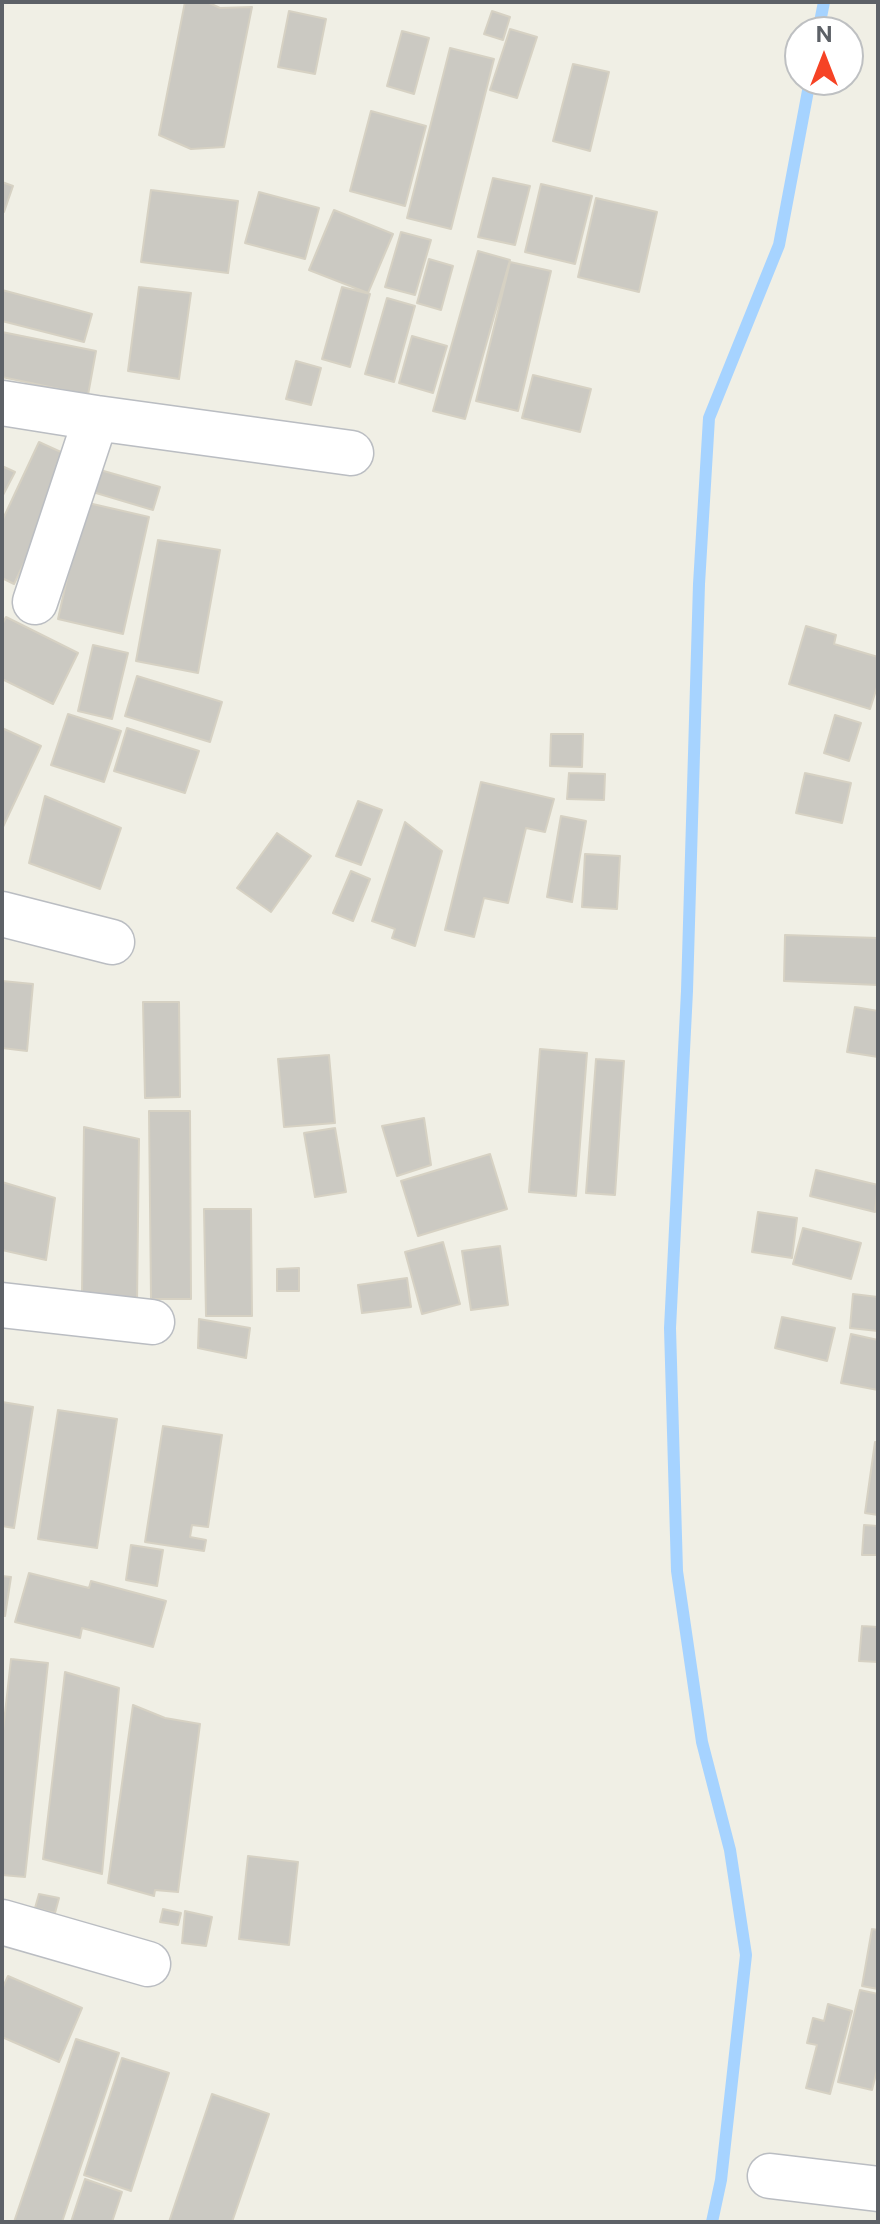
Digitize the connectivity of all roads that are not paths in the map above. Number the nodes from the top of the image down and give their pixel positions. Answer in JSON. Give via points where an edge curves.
{"nodes":[{"id":1,"x":2,"y":403,"type":"edge"},
{"id":2,"x":96,"y":418,"type":"junction"},
{"id":3,"x":351,"y":453,"type":"dead end"},
{"id":4,"x":35,"y":602,"type":"dead end"},
{"id":5,"x":2,"y":914,"type":"edge"},
{"id":6,"x":112,"y":942,"type":"dead end"},
{"id":7,"x":2,"y":1305,"type":"edge"},
{"id":8,"x":152,"y":1322,"type":"dead end"},
{"id":9,"x":2,"y":1922,"type":"edge"},
{"id":10,"x":148,"y":1964,"type":"dead end"},
{"id":11,"x":770,"y":2176,"type":"dead end"},
{"id":12,"x":878,"y":2189,"type":"edge"}],
"edges":[{"from":1,"to":2,"type":"street"},
{"from":2,"to":3,"type":"street"},
{"from":2,"to":4,"type":"street"},
{"from":5,"to":6,"type":"street"},
{"from":7,"to":8,"type":"street"},
{"from":9,"to":10,"type":"street"},
{"from":11,"to":12,"type":"street"}]}
